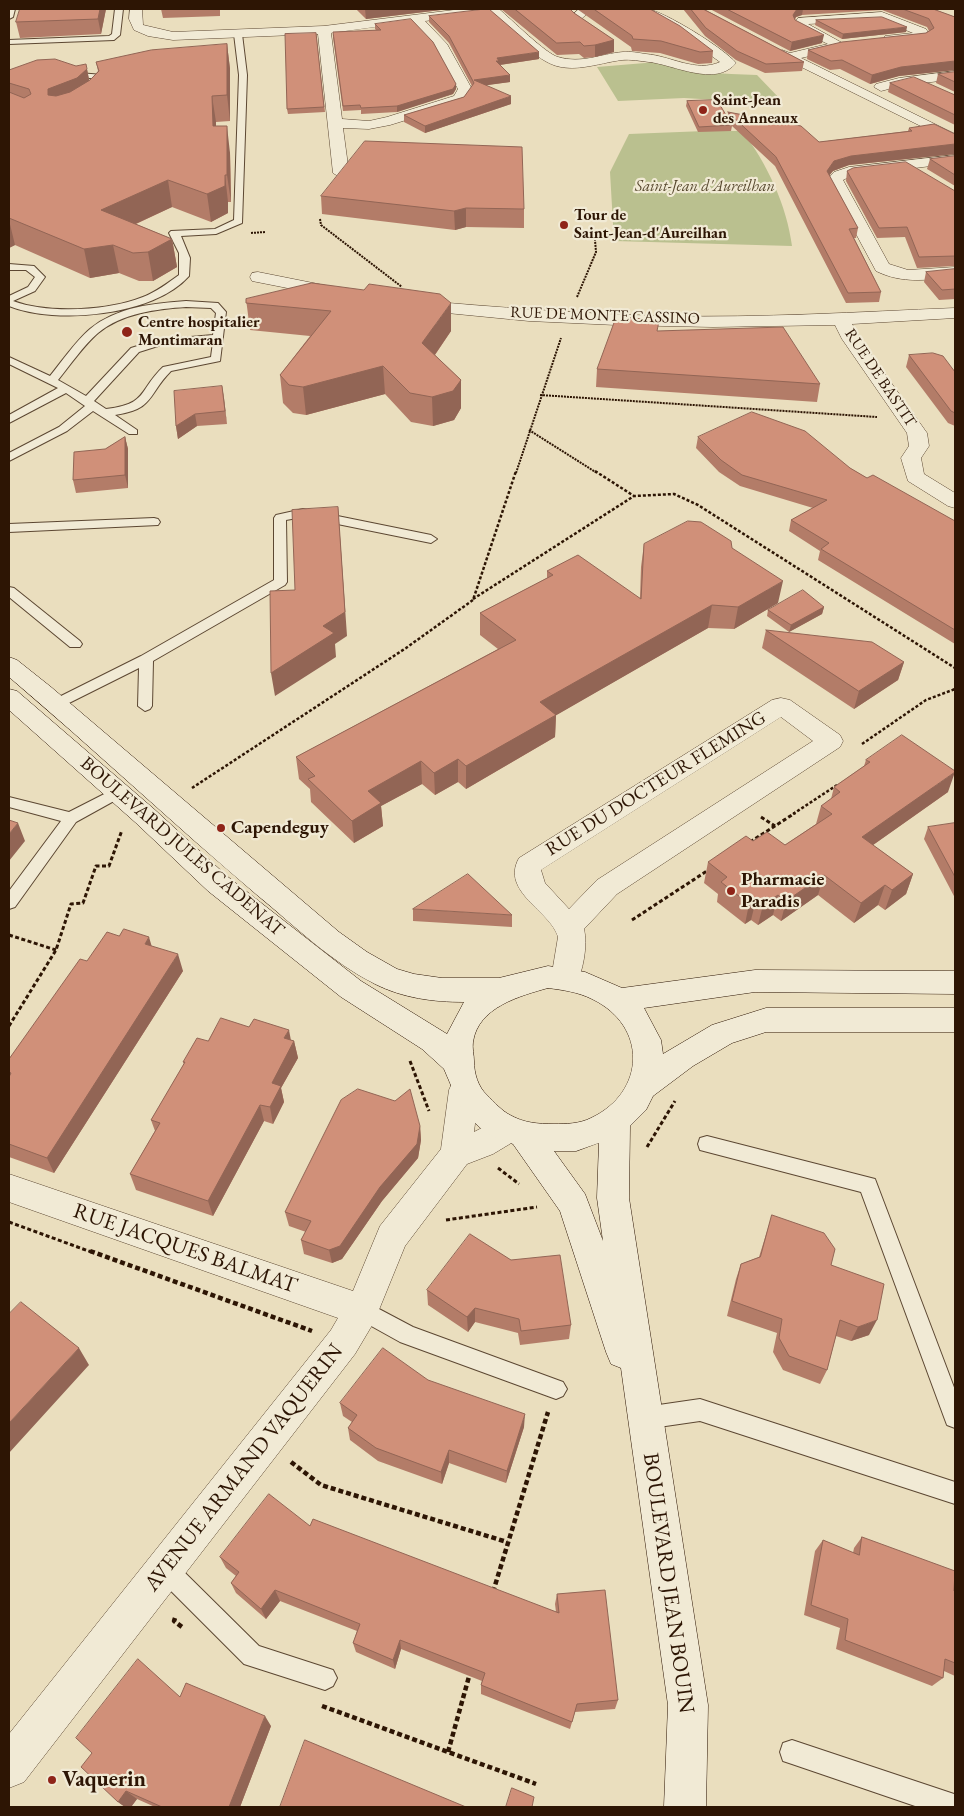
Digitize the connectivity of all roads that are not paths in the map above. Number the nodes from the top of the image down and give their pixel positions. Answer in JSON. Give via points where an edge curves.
{"nodes":[{"id":1,"x":11,"y":9,"type":"edge"},
{"id":2,"x":119,"y":9,"type":"edge"},
{"id":3,"x":136,"y":9,"type":"edge"},
{"id":4,"x":491,"y":9,"type":"edge"},
{"id":5,"x":638,"y":9,"type":"edge"},
{"id":6,"x":9,"y":17,"type":"edge"},
{"id":7,"x":416,"y":19,"type":"junction"},
{"id":8,"x":324,"y":30,"type":"junction"},
{"id":9,"x":238,"y":34,"type":"junction"},
{"id":10,"x":879,"y":40,"type":"edge"},
{"id":11,"x":9,"y":42,"type":"edge"},
{"id":12,"x":854,"y":43,"type":"edge"},
{"id":13,"x":840,"y":45,"type":"junction"},
{"id":14,"x":772,"y":49,"type":"edge"},
{"id":15,"x":788,"y":58,"type":"junction"},
{"id":16,"x":955,"y":75,"type":"edge"},
{"id":17,"x":123,"y":80,"type":"edge"},
{"id":18,"x":913,"y":80,"type":"junction"},
{"id":19,"x":91,"y":85,"type":"edge"},
{"id":20,"x":938,"y":92,"type":"edge"},
{"id":21,"x":861,"y":93,"type":"junction"},
{"id":22,"x":335,"y":123,"type":"junction"},
{"id":23,"x":955,"y":139,"type":"edge"},
{"id":24,"x":955,"y":159,"type":"edge"},
{"id":25,"x":907,"y":165,"type":"junction"},
{"id":26,"x":341,"y":172,"type":"edge"},
{"id":27,"x":931,"y":180,"type":"edge"},
{"id":28,"x":9,"y":267,"type":"edge"},
{"id":29,"x":955,"y":272,"type":"edge"},
{"id":30,"x":9,"y":275,"type":"edge"},
{"id":31,"x":258,"y":277,"type":"dead end"},
{"id":32,"x":9,"y":295,"type":"edge"},
{"id":33,"x":356,"y":297,"type":"edge"},
{"id":34,"x":9,"y":299,"type":"edge"},
{"id":35,"x":9,"y":303,"type":"edge"},
{"id":36,"x":399,"y":304,"type":"edge"},
{"id":37,"x":955,"y":313,"type":"edge"},
{"id":38,"x":840,"y":318,"type":"junction"},
{"id":39,"x":219,"y":338,"type":"junction"},
{"id":40,"x":9,"y":360,"type":"edge"},
{"id":41,"x":51,"y":382,"type":"junction"},
{"id":42,"x":66,"y":388,"type":"junction"},
{"id":43,"x":91,"y":403,"type":"junction"},
{"id":44,"x":105,"y":413,"type":"junction"},
{"id":45,"x":9,"y":420,"type":"edge"},
{"id":46,"x":133,"y":432,"type":"dead end"},
{"id":47,"x":9,"y":458,"type":"edge"},
{"id":48,"x":955,"y":502,"type":"edge"},
{"id":49,"x":154,"y":522,"type":"dead end"},
{"id":50,"x":9,"y":528,"type":"edge"},
{"id":51,"x":430,"y":539,"type":"dead end"},
{"id":52,"x":9,"y":592,"type":"edge"},
{"id":53,"x":75,"y":644,"type":"dead end"},
{"id":54,"x":146,"y":659,"type":"junction"},
{"id":55,"x":9,"y":665,"type":"edge"},
{"id":56,"x":9,"y":697,"type":"edge"},
{"id":57,"x":56,"y":704,"type":"junction"},
{"id":58,"x":145,"y":706,"type":"dead end"},
{"id":59,"x":118,"y":792,"type":"junction"},
{"id":60,"x":9,"y":802,"type":"edge"},
{"id":61,"x":71,"y":818,"type":"junction"},
{"id":62,"x":9,"y":903,"type":"edge"},
{"id":63,"x":570,"y":926,"type":"junction"},
{"id":64,"x":565,"y":978,"type":"junction"},
{"id":65,"x":955,"y":982,"type":"edge"},
{"id":66,"x":499,"y":990,"type":"junction"},
{"id":67,"x":618,"y":1000,"type":"junction"},
{"id":68,"x":955,"y":1020,"type":"edge"},
{"id":69,"x":456,"y":1061,"type":"junction"},
{"id":70,"x":645,"y":1086,"type":"junction"},
{"id":71,"x":464,"y":1090,"type":"junction"},
{"id":72,"x":615,"y":1122,"type":"junction"},
{"id":73,"x":516,"y":1132,"type":"junction"},
{"id":74,"x":707,"y":1144,"type":"dead end"},
{"id":75,"x":456,"y":1154,"type":"junction"},
{"id":76,"x":9,"y":1188,"type":"edge"},
{"id":77,"x":362,"y":1310,"type":"junction"},
{"id":78,"x":556,"y":1389,"type":"road end"},
{"id":79,"x":955,"y":1417,"type":"edge"},
{"id":80,"x":645,"y":1418,"type":"junction"},
{"id":81,"x":955,"y":1493,"type":"edge"},
{"id":82,"x":165,"y":1570,"type":"junction"},
{"id":83,"x":325,"y":1678,"type":"dead end"},
{"id":84,"x":792,"y":1752,"type":"dead end"},
{"id":85,"x":9,"y":1767,"type":"edge"},
{"id":86,"x":685,"y":1807,"type":"edge"},
{"id":87,"x":954,"y":1807,"type":"edge"}],
"edges":[{"from":1,"to":6,"type":"lane"},
{"from":2,"to":11,"type":"lane","via":[[116,35],[111,38]]},
{"from":3,"to":9,"type":"street","via":[[138,26],[153,33],[173,36]]},
{"from":4,"to":5,"type":"street","via":[[552,60],[573,64],[595,63],[620,51],[700,70],[729,63],[699,42]]},
{"from":4,"to":7,"type":"street"},
{"from":7,"to":8,"type":"street"},
{"from":7,"to":22,"type":"street","via":[[441,44],[465,89],[459,99],[390,121],[369,125]]},
{"from":8,"to":9,"type":"street"},
{"from":8,"to":22,"type":"street"},
{"from":9,"to":35,"type":"lane","via":[[239,221],[224,230],[206,234],[174,233],[186,253],[184,276],[144,300],[73,311],[33,311]]},
{"from":10,"to":13,"type":"street","via":[[924,36],[922,32],[882,16],[802,21],[799,25]]},
{"from":12,"to":13,"type":"street"},
{"from":13,"to":15,"type":"street"},
{"from":14,"to":15,"type":"street"},
{"from":15,"to":21,"type":"street"},
{"from":16,"to":18,"type":"street"},
{"from":17,"to":19,"type":"lane","via":[[91,74],[56,76]]},
{"from":18,"to":20,"type":"street"},
{"from":18,"to":21,"type":"street"},
{"from":21,"to":23,"type":"street"},
{"from":22,"to":26,"type":"street"},
{"from":24,"to":25,"type":"street"},
{"from":25,"to":27,"type":"street"},
{"from":25,"to":29,"type":"street","via":[[849,172],[838,175],[835,180],[882,266],[906,276]]},
{"from":28,"to":34,"type":"lane","via":[[27,266],[40,277],[36,286]]},
{"from":30,"to":32,"type":"lane","via":[[27,281],[25,288]]},
{"from":31,"to":33,"type":"street"},
{"from":36,"to":38,"type":"street","name":"RUE DE MONTE CASSINO","via":[[568,318]]},
{"from":37,"to":38,"type":"street","name":"RUE DE MONTE CASSINO"},
{"from":38,"to":48,"type":"street","name":"RUE DE BASTIT","via":[[851,339],[917,433],[919,446],[912,458],[915,477]]},
{"from":39,"to":41,"type":"lane","via":[[221,312],[214,305],[176,305],[119,316],[98,328]]},
{"from":39,"to":43,"type":"lane","via":[[157,343],[135,350]]},
{"from":39,"to":44,"type":"lane","via":[[216,359],[204,364],[168,368],[145,401],[132,409]]},
{"from":40,"to":41,"type":"lane"},
{"from":41,"to":42,"type":"lane"},
{"from":42,"to":43,"type":"lane"},
{"from":42,"to":45,"type":"lane"},
{"from":43,"to":44,"type":"lane"},
{"from":43,"to":47,"type":"lane","via":[[63,429]]},
{"from":44,"to":46,"type":"lane"},
{"from":49,"to":50,"type":"lane"},
{"from":51,"to":54,"type":"lane","via":[[303,513],[280,518],[280,582]]},
{"from":52,"to":53,"type":"lane"},
{"from":54,"to":57,"type":"lane"},
{"from":54,"to":58,"type":"lane"},
{"from":55,"to":57,"type":"street","name":"BOULEVARD JULES CADENAT"},
{"from":56,"to":59,"type":"street","name":"BOULEVARD JULES CADENAT"},
{"from":57,"to":66,"type":"street","name":"BOULEVARD JULES CADENAT","via":[[248,873],[362,962],[388,978],[431,990]]},
{"from":59,"to":61,"type":"lane"},
{"from":59,"to":69,"type":"street","name":"BOULEVARD JULES CADENAT","via":[[218,884],[351,989],[433,1040]]},
{"from":60,"to":61,"type":"lane"},
{"from":61,"to":62,"type":"lane"},
{"from":63,"to":63,"type":"street","name":"RUE DU DOCTEUR FLEMING","via":[[607,887],[831,741],[781,706],[528,865],[526,875],[531,885]]},
{"from":63,"to":64,"type":"street","via":[[572,937]]},
{"from":64,"to":66,"type":"street","via":[[532,979]]},
{"from":64,"to":67,"type":"street","via":[[596,987]]},
{"from":65,"to":67,"type":"street","via":[[755,981]]},
{"from":66,"to":69,"type":"street","via":[[478,1004],[463,1024],[457,1042]]},
{"from":67,"to":70,"type":"street","via":[[636,1019],[647,1041],[650,1061]]},
{"from":68,"to":70,"type":"street","via":[[766,1020],[722,1034],[682,1057]]},
{"from":69,"to":71,"type":"street"},
{"from":70,"to":72,"type":"street","via":[[632,1107]]},
{"from":71,"to":73,"type":"street","via":[[493,1120]]},
{"from":71,"to":75,"type":"street"},
{"from":72,"to":73,"type":"street","via":[[575,1138],[549,1139]]},
{"from":72,"to":80,"type":"street","name":"BOULEVARD JEAN BOUIN","via":[[614,1198]]},
{"from":73,"to":75,"type":"street"},
{"from":73,"to":80,"type":"street","name":"BOULEVARD JEAN BOUIN","via":[[560,1205]]},
{"from":74,"to":79,"type":"lane","via":[[868,1186]]},
{"from":75,"to":77,"type":"street","name":"AVENUE ARMAND VAQUERIN","via":[[392,1237]]},
{"from":76,"to":77,"type":"street","name":"RUE JACQUES BALMAT"},
{"from":77,"to":78,"type":"lane","via":[[407,1336]]},
{"from":77,"to":82,"type":"street","name":"AVENUE ARMAND VAQUERIN","via":[[343,1342]]},
{"from":80,"to":81,"type":"lane","via":[[700,1410]]},
{"from":80,"to":86,"type":"street","name":"BOULEVARD JEAN BOUIN","via":[[688,1705]]},
{"from":82,"to":83,"type":"lane","via":[[252,1656]]},
{"from":82,"to":85,"type":"street","name":"AVENUE ARMAND VAQUERIN"},
{"from":84,"to":87,"type":"lane"}]}
